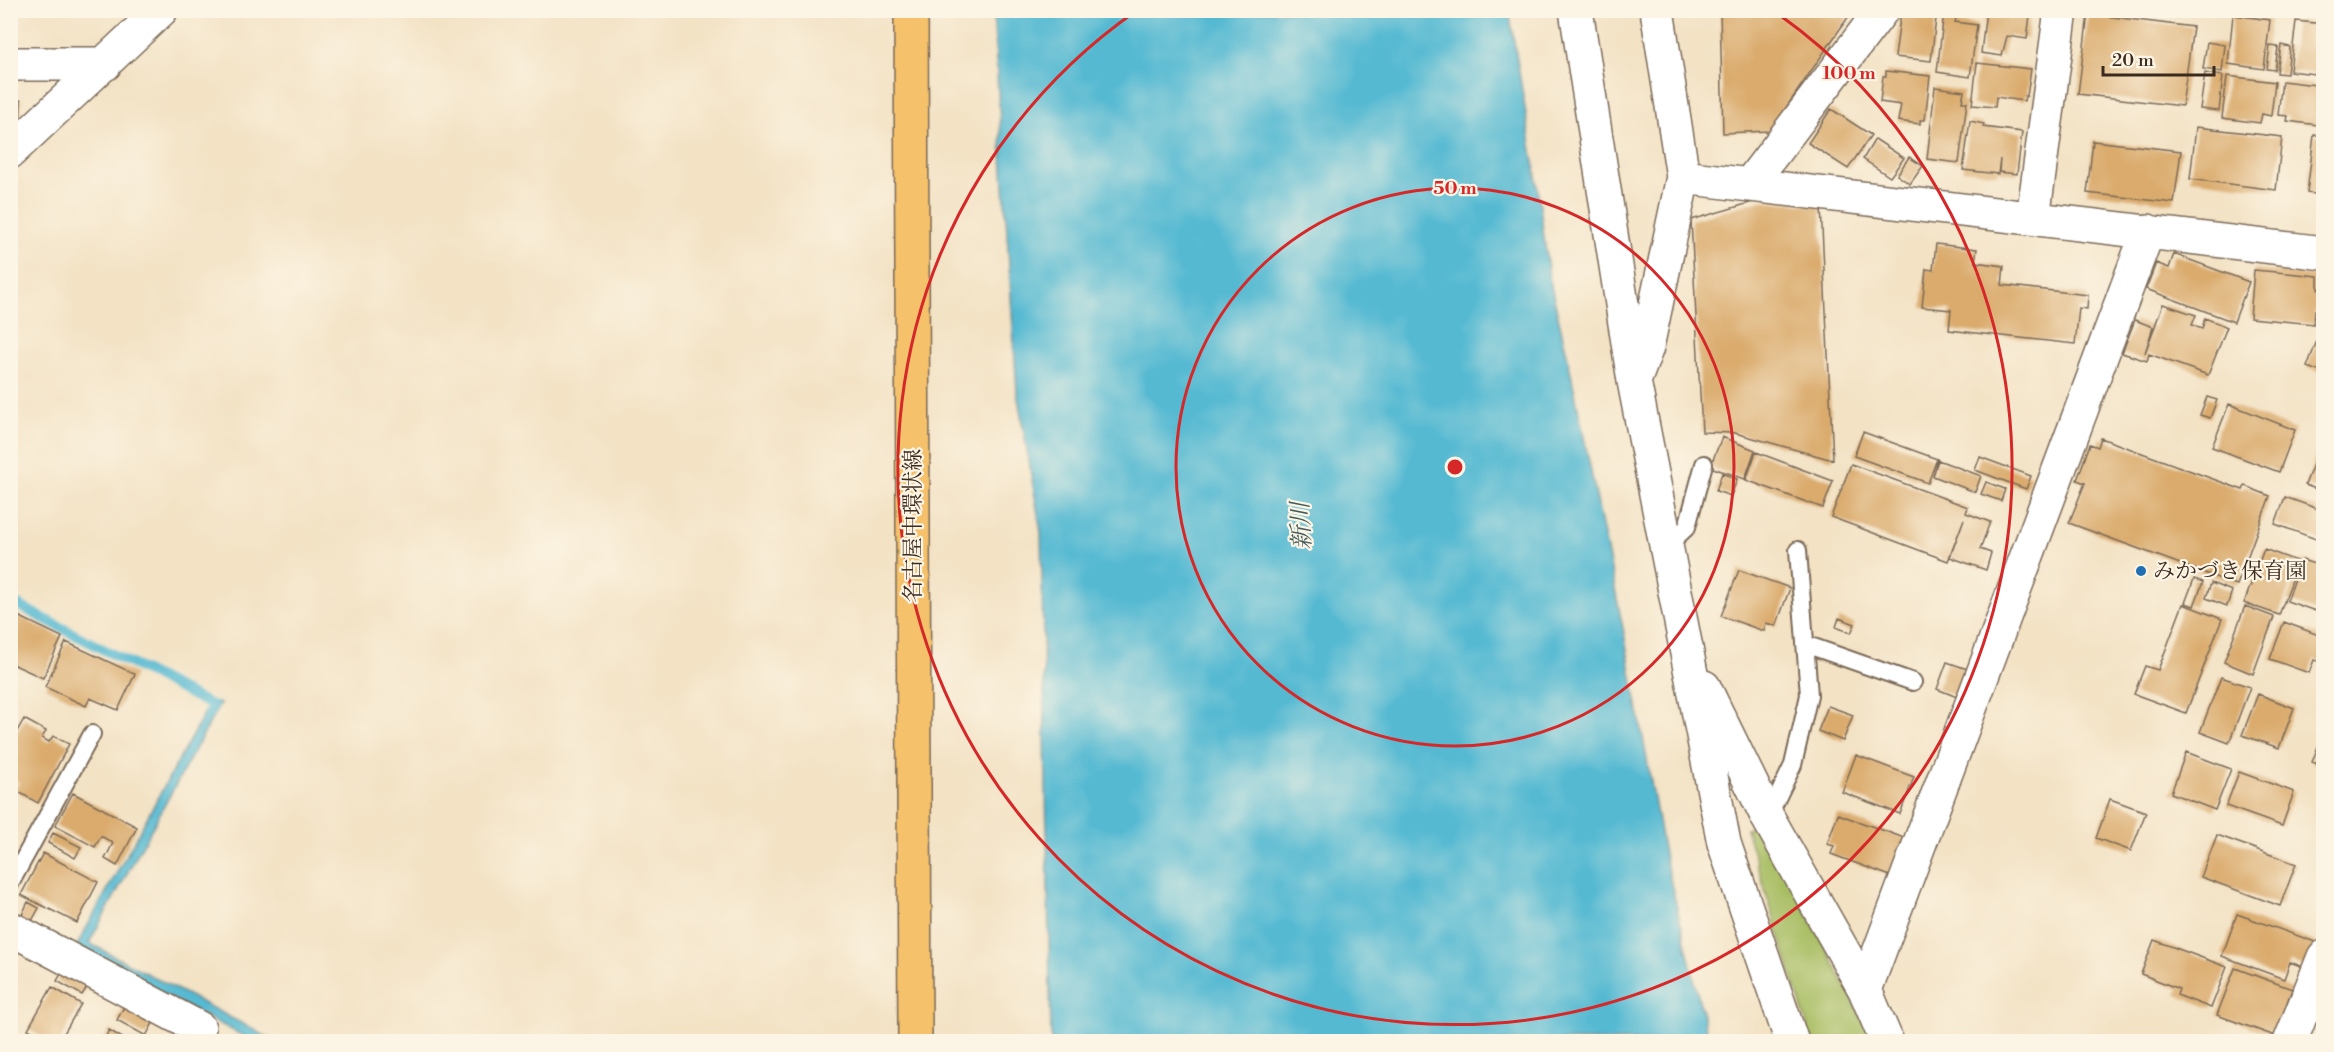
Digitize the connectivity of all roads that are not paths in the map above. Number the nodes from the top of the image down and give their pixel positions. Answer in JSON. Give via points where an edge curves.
{"nodes":[{"id":1,"x":161,"y":10,"type":"edge"},
{"id":2,"x":911,"y":10,"type":"edge"},
{"id":3,"x":1576,"y":10,"type":"edge"},
{"id":4,"x":1657,"y":10,"type":"edge"},
{"id":5,"x":1882,"y":10,"type":"edge"},
{"id":6,"x":2061,"y":10,"type":"edge"},
{"id":7,"x":10,"y":64,"type":"edge"},
{"id":8,"x":105,"y":64,"type":"junction"},
{"id":9,"x":10,"y":152,"type":"edge"},
{"id":10,"x":1683,"y":177,"type":"junction"},
{"id":11,"x":1749,"y":185,"type":"junction"},
{"id":12,"x":2033,"y":218,"type":"junction"},
{"id":13,"x":2148,"y":231,"type":"junction"},
{"id":14,"x":2324,"y":253,"type":"edge"},
{"id":15,"x":1634,"y":381,"type":"junction"},
{"id":16,"x":1704,"y":464,"type":"dead end"},
{"id":17,"x":1665,"y":547,"type":"junction"},
{"id":18,"x":1798,"y":550,"type":"dead end"},
{"id":19,"x":1805,"y":644,"type":"junction"},
{"id":20,"x":1684,"y":645,"type":"junction"},
{"id":21,"x":1913,"y":682,"type":"dead end"},
{"id":22,"x":92,"y":734,"type":"dead end"},
{"id":23,"x":1768,"y":818,"type":"junction"},
{"id":24,"x":10,"y":884,"type":"edge"},
{"id":25,"x":10,"y":928,"type":"edge"},
{"id":26,"x":2324,"y":957,"type":"edge"},
{"id":27,"x":1865,"y":990,"type":"junction"},
{"id":28,"x":199,"y":1028,"type":"dead end"},
{"id":29,"x":915,"y":1041,"type":"edge"},
{"id":30,"x":1792,"y":1041,"type":"edge"},
{"id":31,"x":1887,"y":1041,"type":"edge"},
{"id":32,"x":2290,"y":1041,"type":"edge"}],
"edges":[{"from":1,"to":8,"type":"street"},
{"from":2,"to":29,"type":"main road","name":"名古屋中環状線"},
{"from":3,"to":15,"type":"street"},
{"from":4,"to":10,"type":"street"},
{"from":5,"to":11,"type":"street"},
{"from":6,"to":12,"type":"street"},
{"from":7,"to":8,"type":"street"},
{"from":8,"to":9,"type":"street"},
{"from":10,"to":11,"type":"street"},
{"from":10,"to":15,"type":"street","via":[[1647,347]]},
{"from":11,"to":12,"type":"street"},
{"from":12,"to":13,"type":"street"},
{"from":13,"to":14,"type":"street"},
{"from":13,"to":27,"type":"street"},
{"from":15,"to":17,"type":"street"},
{"from":16,"to":17,"type":"lane","via":[[1687,527]]},
{"from":17,"to":20,"type":"street"},
{"from":18,"to":19,"type":"lane"},
{"from":19,"to":21,"type":"lane"},
{"from":19,"to":23,"type":"lane","via":[[1809,695],[1793,765]]},
{"from":20,"to":23,"type":"street"},
{"from":20,"to":30,"type":"street","via":[[1724,843]]},
{"from":22,"to":24,"type":"lane"},
{"from":23,"to":27,"type":"street"},
{"from":25,"to":28,"type":"street"},
{"from":26,"to":32,"type":"street"},
{"from":27,"to":31,"type":"street"}]}
